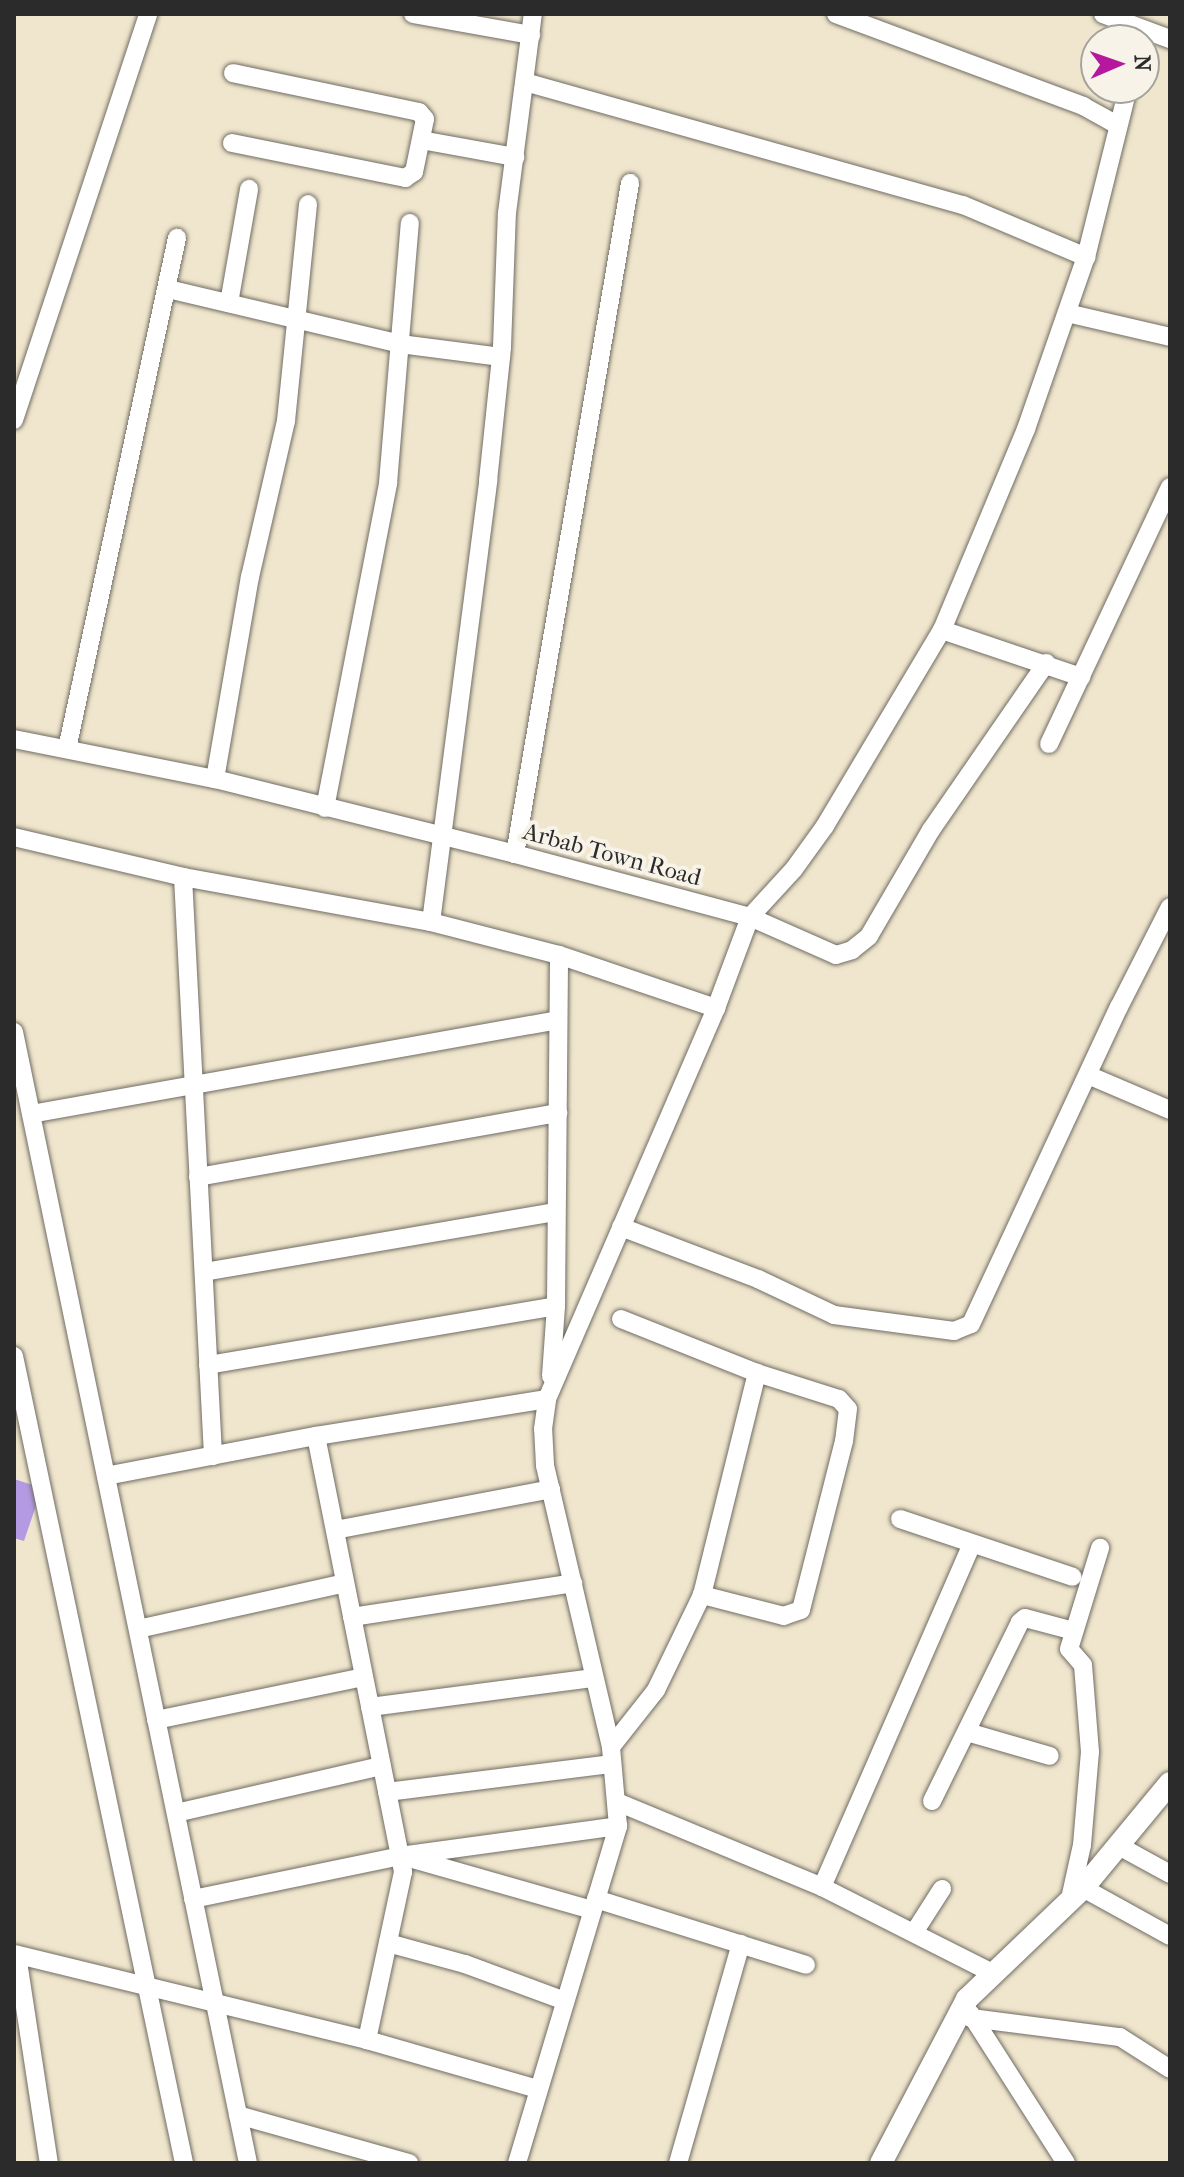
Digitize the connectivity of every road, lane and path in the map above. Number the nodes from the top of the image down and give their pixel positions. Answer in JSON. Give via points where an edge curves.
{"nodes":[{"id":1,"x":148,"y":14,"type":"edge"},
{"id":2,"x":413,"y":14,"type":"edge"},
{"id":3,"x":533,"y":14,"type":"edge"},
{"id":4,"x":836,"y":14,"type":"edge"},
{"id":5,"x":1103,"y":14,"type":"edge"},
{"id":6,"x":1132,"y":24,"type":"edge"},
{"id":7,"x":531,"y":35,"type":"junction"},
{"id":8,"x":233,"y":73,"type":"dead end"},
{"id":9,"x":525,"y":82,"type":"junction"},
{"id":10,"x":1123,"y":104,"type":"edge"},
{"id":11,"x":1117,"y":125,"type":"junction"},
{"id":12,"x":421,"y":140,"type":"junction"},
{"id":13,"x":232,"y":143,"type":"dead end"},
{"id":14,"x":515,"y":157,"type":"junction"},
{"id":15,"x":630,"y":183,"type":"dead end"},
{"id":16,"x":249,"y":189,"type":"dead end"},
{"id":17,"x":308,"y":204,"type":"dead end"},
{"id":18,"x":410,"y":223,"type":"dead end"},
{"id":19,"x":177,"y":238,"type":"dead end"},
{"id":20,"x":1086,"y":257,"type":"junction"},
{"id":21,"x":168,"y":289,"type":"junction"},
{"id":22,"x":229,"y":303,"type":"junction"},
{"id":23,"x":1067,"y":313,"type":"junction"},
{"id":24,"x":297,"y":320,"type":"junction"},
{"id":25,"x":1170,"y":337,"type":"edge"},
{"id":26,"x":400,"y":344,"type":"junction"},
{"id":27,"x":501,"y":357,"type":"junction"},
{"id":28,"x":14,"y":420,"type":"edge"},
{"id":29,"x":1170,"y":487,"type":"edge"},
{"id":30,"x":942,"y":630,"type":"junction"},
{"id":31,"x":1046,"y":663,"type":"junction"},
{"id":32,"x":1081,"y":677,"type":"junction"},
{"id":33,"x":14,"y":739,"type":"edge"},
{"id":34,"x":1049,"y":744,"type":"dead end"},
{"id":35,"x":67,"y":749,"type":"junction"},
{"id":36,"x":215,"y":779,"type":"junction"},
{"id":37,"x":325,"y":808,"type":"junction"},
{"id":38,"x":14,"y":837,"type":"edge"},
{"id":39,"x":441,"y":838,"type":"junction"},
{"id":40,"x":515,"y":854,"type":"junction"},
{"id":41,"x":183,"y":877,"type":"junction"},
{"id":42,"x":1170,"y":907,"type":"edge"},
{"id":43,"x":750,"y":917,"type":"junction"},
{"id":44,"x":431,"y":922,"type":"junction"},
{"id":45,"x":559,"y":955,"type":"junction"},
{"id":46,"x":716,"y":1008,"type":"junction"},
{"id":47,"x":558,"y":1020,"type":"junction"},
{"id":48,"x":14,"y":1032,"type":"edge"},
{"id":49,"x":1088,"y":1075,"type":"junction"},
{"id":50,"x":194,"y":1087,"type":"junction"},
{"id":51,"x":1170,"y":1110,"type":"edge"},
{"id":52,"x":558,"y":1113,"type":"junction"},
{"id":53,"x":31,"y":1114,"type":"junction"},
{"id":54,"x":198,"y":1177,"type":"junction"},
{"id":55,"x":556,"y":1212,"type":"junction"},
{"id":56,"x":621,"y":1227,"type":"junction"},
{"id":57,"x":204,"y":1272,"type":"junction"},
{"id":58,"x":556,"y":1306,"type":"junction"},
{"id":59,"x":621,"y":1319,"type":"dead end"},
{"id":60,"x":15,"y":1362,"type":"edge"},
{"id":61,"x":208,"y":1365,"type":"junction"},
{"id":62,"x":757,"y":1373,"type":"junction"},
{"id":63,"x":549,"y":1395,"type":"junction"},
{"id":64,"x":316,"y":1436,"type":"junction"},
{"id":65,"x":213,"y":1456,"type":"junction"},
{"id":66,"x":106,"y":1476,"type":"junction"},
{"id":67,"x":551,"y":1489,"type":"junction"},
{"id":68,"x":900,"y":1519,"type":"dead end"},
{"id":69,"x":335,"y":1530,"type":"junction"},
{"id":70,"x":972,"y":1544,"type":"junction"},
{"id":71,"x":1100,"y":1548,"type":"dead end"},
{"id":72,"x":1073,"y":1577,"type":"dead end"},
{"id":73,"x":345,"y":1583,"type":"junction"},
{"id":74,"x":573,"y":1583,"type":"junction"},
{"id":75,"x":702,"y":1595,"type":"junction"},
{"id":76,"x":352,"y":1617,"type":"junction"},
{"id":77,"x":138,"y":1629,"type":"junction"},
{"id":78,"x":1074,"y":1631,"type":"junction"},
{"id":79,"x":364,"y":1677,"type":"junction"},
{"id":80,"x":594,"y":1678,"type":"junction"},
{"id":81,"x":370,"y":1707,"type":"junction"},
{"id":82,"x":156,"y":1720,"type":"junction"},
{"id":83,"x":967,"y":1732,"type":"junction"},
{"id":84,"x":611,"y":1756,"type":"junction"},
{"id":85,"x":1050,"y":1756,"type":"dead end"},
{"id":86,"x":382,"y":1766,"type":"junction"},
{"id":87,"x":1170,"y":1783,"type":"edge"},
{"id":88,"x":387,"y":1792,"type":"junction"},
{"id":89,"x":932,"y":1801,"type":"dead end"},
{"id":90,"x":617,"y":1802,"type":"junction"},
{"id":91,"x":176,"y":1813,"type":"junction"},
{"id":92,"x":618,"y":1826,"type":"junction"},
{"id":93,"x":1119,"y":1846,"type":"junction"},
{"id":94,"x":400,"y":1856,"type":"junction"},
{"id":95,"x":1170,"y":1874,"type":"edge"},
{"id":96,"x":822,"y":1887,"type":"junction"},
{"id":97,"x":942,"y":1889,"type":"dead end"},
{"id":98,"x":1076,"y":1894,"type":"junction"},
{"id":99,"x":193,"y":1899,"type":"junction"},
{"id":100,"x":594,"y":1904,"type":"junction"},
{"id":101,"x":915,"y":1931,"type":"junction"},
{"id":102,"x":1170,"y":1936,"type":"edge"},
{"id":103,"x":388,"y":1943,"type":"junction"},
{"id":104,"x":741,"y":1944,"type":"junction"},
{"id":105,"x":15,"y":1954,"type":"edge"},
{"id":106,"x":806,"y":1965,"type":"dead end"},
{"id":107,"x":992,"y":1973,"type":"junction"},
{"id":108,"x":147,"y":1988,"type":"junction"},
{"id":109,"x":565,"y":2001,"type":"junction"},
{"id":110,"x":215,"y":2006,"type":"junction"},
{"id":111,"x":969,"y":2008,"type":"junction"},
{"id":112,"x":367,"y":2040,"type":"junction"},
{"id":113,"x":1170,"y":2069,"type":"edge"},
{"id":114,"x":538,"y":2089,"type":"junction"},
{"id":115,"x":238,"y":2115,"type":"junction"},
{"id":116,"x":49,"y":2163,"type":"edge"},
{"id":117,"x":184,"y":2163,"type":"edge"},
{"id":118,"x":248,"y":2163,"type":"edge"},
{"id":119,"x":409,"y":2163,"type":"edge"},
{"id":120,"x":517,"y":2163,"type":"edge"},
{"id":121,"x":678,"y":2163,"type":"edge"},
{"id":122,"x":881,"y":2163,"type":"edge"},
{"id":123,"x":1066,"y":2163,"type":"edge"}],
"edges":[{"from":1,"to":28,"type":"street"},
{"from":2,"to":7,"type":"street"},
{"from":3,"to":7,"type":"street"},
{"from":4,"to":11,"type":"street","via":[[1083,106]]},
{"from":5,"to":6,"type":"street"},
{"from":7,"to":9,"type":"street"},
{"from":8,"to":12,"type":"street","via":[[419,112],[425,119]]},
{"from":9,"to":14,"type":"street"},
{"from":9,"to":20,"type":"street","via":[[963,205]]},
{"from":10,"to":11,"type":"street"},
{"from":11,"to":20,"type":"street"},
{"from":12,"to":13,"type":"street","via":[[414,172],[405,178]]},
{"from":12,"to":14,"type":"street"},
{"from":14,"to":27,"type":"street","via":[[507,213]]},
{"from":15,"to":40,"type":"street"},
{"from":16,"to":22,"type":"street"},
{"from":17,"to":24,"type":"street"},
{"from":18,"to":26,"type":"street"},
{"from":19,"to":21,"type":"street"},
{"from":20,"to":23,"type":"street"},
{"from":21,"to":22,"type":"street"},
{"from":21,"to":35,"type":"street"},
{"from":22,"to":24,"type":"street"},
{"from":23,"to":25,"type":"street"},
{"from":23,"to":30,"type":"street","via":[[1026,429]]},
{"from":24,"to":26,"type":"street"},
{"from":24,"to":36,"type":"street","via":[[286,421],[250,577]]},
{"from":26,"to":27,"type":"street"},
{"from":26,"to":37,"type":"street","via":[[388,483]]},
{"from":27,"to":39,"type":"street"},
{"from":29,"to":32,"type":"street"},
{"from":30,"to":31,"type":"street"},
{"from":30,"to":43,"type":"street","via":[[825,826]]},
{"from":31,"to":32,"type":"street"},
{"from":31,"to":43,"type":"street","name":"Arbab Town Road","via":[[931,830],[869,936],[852,950],[830,956]]},
{"from":32,"to":34,"type":"street"},
{"from":33,"to":35,"type":"street","name":"Arbab Town Road"},
{"from":35,"to":36,"type":"street","name":"Arbab Town Road"},
{"from":36,"to":37,"type":"street","name":"Arbab Town Road"},
{"from":37,"to":39,"type":"street","name":"Arbab Town Road"},
{"from":38,"to":41,"type":"street"},
{"from":39,"to":40,"type":"street","name":"Arbab Town Road"},
{"from":39,"to":44,"type":"street"},
{"from":40,"to":43,"type":"street","name":"Arbab Town Road"},
{"from":41,"to":44,"type":"street"},
{"from":41,"to":50,"type":"street"},
{"from":42,"to":49,"type":"street"},
{"from":43,"to":46,"type":"street"},
{"from":44,"to":45,"type":"street"},
{"from":45,"to":46,"type":"street"},
{"from":45,"to":47,"type":"street"},
{"from":46,"to":56,"type":"street"},
{"from":47,"to":50,"type":"street"},
{"from":47,"to":52,"type":"street"},
{"from":48,"to":53,"type":"street"},
{"from":49,"to":51,"type":"street"},
{"from":49,"to":56,"type":"street","via":[[971,1324],[954,1331],[834,1315],[758,1279]]},
{"from":50,"to":53,"type":"street"},
{"from":50,"to":54,"type":"street"},
{"from":52,"to":54,"type":"street"},
{"from":52,"to":55,"type":"street"},
{"from":53,"to":66,"type":"street"},
{"from":54,"to":57,"type":"street"},
{"from":55,"to":57,"type":"street"},
{"from":55,"to":58,"type":"street"},
{"from":56,"to":63,"type":"street"},
{"from":57,"to":61,"type":"street"},
{"from":58,"to":61,"type":"street"},
{"from":58,"to":63,"type":"street"},
{"from":59,"to":62,"type":"street"},
{"from":60,"to":108,"type":"street"},
{"from":61,"to":65,"type":"street"},
{"from":62,"to":75,"type":"street"},
{"from":62,"to":75,"type":"street","via":[[839,1399],[848,1409],[844,1441],[801,1610],[784,1616]]},
{"from":63,"to":64,"type":"street"},
{"from":63,"to":67,"type":"street","via":[[543,1429]]},
{"from":64,"to":65,"type":"street"},
{"from":64,"to":69,"type":"street"},
{"from":65,"to":66,"type":"street"},
{"from":66,"to":77,"type":"street"},
{"from":67,"to":69,"type":"street"},
{"from":67,"to":74,"type":"street"},
{"from":68,"to":70,"type":"street"},
{"from":69,"to":73,"type":"street"},
{"from":70,"to":72,"type":"street"},
{"from":70,"to":96,"type":"street"},
{"from":71,"to":78,"type":"street"},
{"from":73,"to":76,"type":"street"},
{"from":73,"to":77,"type":"street"},
{"from":74,"to":76,"type":"street"},
{"from":74,"to":80,"type":"street"},
{"from":75,"to":84,"type":"street","via":[[656,1690]]},
{"from":76,"to":79,"type":"street"},
{"from":77,"to":82,"type":"street"},
{"from":78,"to":83,"type":"street","via":[[1023,1618]]},
{"from":78,"to":98,"type":"street","via":[[1069,1649],[1083,1665],[1090,1752]]},
{"from":79,"to":81,"type":"street"},
{"from":79,"to":82,"type":"street"},
{"from":80,"to":81,"type":"street"},
{"from":80,"to":84,"type":"street"},
{"from":81,"to":86,"type":"street"},
{"from":82,"to":91,"type":"street"},
{"from":83,"to":85,"type":"street"},
{"from":83,"to":89,"type":"street"},
{"from":84,"to":88,"type":"street"},
{"from":84,"to":90,"type":"street"},
{"from":86,"to":88,"type":"street"},
{"from":86,"to":91,"type":"street"},
{"from":87,"to":93,"type":"street"},
{"from":88,"to":94,"type":"street"},
{"from":90,"to":92,"type":"street"},
{"from":90,"to":96,"type":"street"},
{"from":91,"to":99,"type":"street"},
{"from":92,"to":94,"type":"street"},
{"from":92,"to":100,"type":"street"},
{"from":93,"to":95,"type":"street"},
{"from":93,"to":98,"type":"street"},
{"from":94,"to":99,"type":"street"},
{"from":94,"to":100,"type":"street"},
{"from":94,"to":103,"type":"street","via":[[403,1872]]},
{"from":96,"to":101,"type":"street"},
{"from":97,"to":101,"type":"street"},
{"from":98,"to":102,"type":"street"},
{"from":98,"to":107,"type":"street"},
{"from":99,"to":110,"type":"street"},
{"from":100,"to":104,"type":"street"},
{"from":100,"to":109,"type":"street"},
{"from":101,"to":107,"type":"street"},
{"from":103,"to":109,"type":"street","via":[[465,1964]]},
{"from":103,"to":112,"type":"street"},
{"from":104,"to":106,"type":"street"},
{"from":104,"to":121,"type":"street"},
{"from":105,"to":108,"type":"street"},
{"from":105,"to":116,"type":"street"},
{"from":107,"to":111,"type":"street"},
{"from":108,"to":110,"type":"street"},
{"from":108,"to":117,"type":"street"},
{"from":109,"to":114,"type":"street"},
{"from":110,"to":112,"type":"street"},
{"from":110,"to":115,"type":"street"},
{"from":111,"to":113,"type":"street","via":[[1120,2037]]},
{"from":111,"to":122,"type":"street"},
{"from":111,"to":123,"type":"street"},
{"from":112,"to":114,"type":"street"},
{"from":114,"to":120,"type":"street"},
{"from":115,"to":118,"type":"street"},
{"from":115,"to":119,"type":"street"}]}
